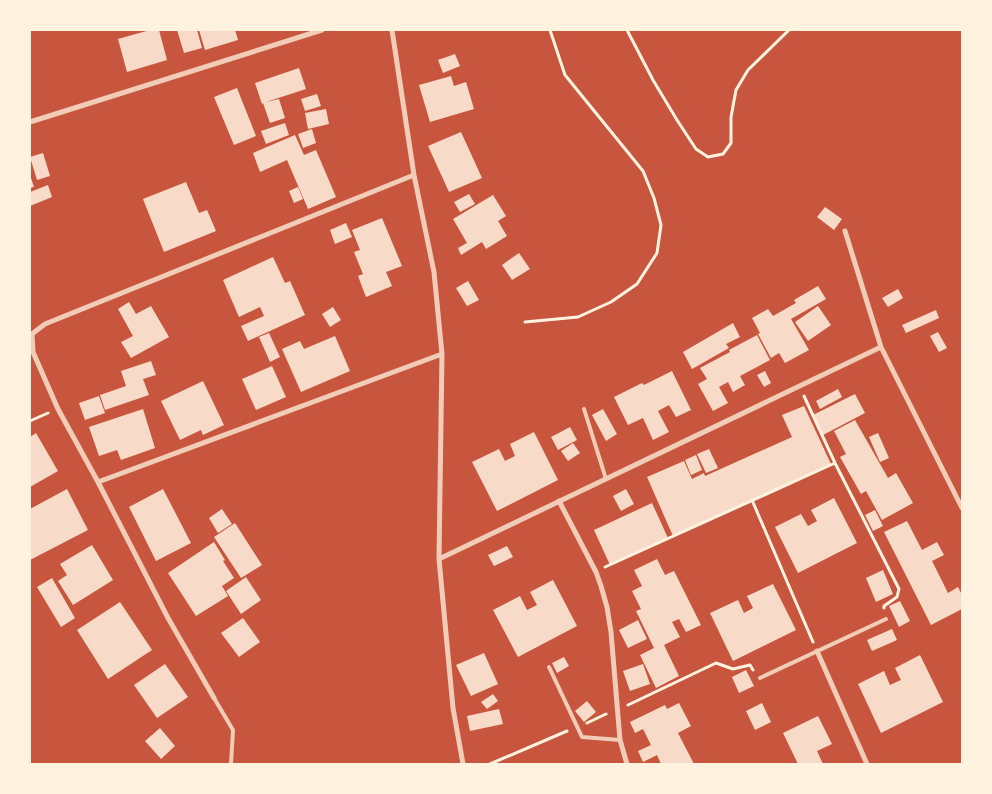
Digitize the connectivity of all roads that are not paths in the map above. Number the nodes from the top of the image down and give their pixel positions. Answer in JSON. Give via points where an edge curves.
{"nodes":[{"id":1,"x":322,"y":30,"type":"edge"},
{"id":2,"x":392,"y":30,"type":"edge"},
{"id":3,"x":30,"y":122,"type":"edge"},
{"id":4,"x":414,"y":176,"type":"junction"},
{"id":5,"x":845,"y":231,"type":"dead end"},
{"id":6,"x":880,"y":347,"type":"junction"},
{"id":7,"x":442,"y":354,"type":"junction"},
{"id":8,"x":584,"y":409,"type":"dead end"},
{"id":9,"x":606,"y":479,"type":"junction"},
{"id":10,"x":98,"y":482,"type":"junction"},
{"id":11,"x":559,"y":501,"type":"junction"},
{"id":12,"x":962,"y":508,"type":"edge"},
{"id":13,"x":439,"y":559,"type":"junction"},
{"id":14,"x":886,"y":619,"type":"road end"},
{"id":15,"x":817,"y":651,"type":"junction"},
{"id":16,"x":549,"y":667,"type":"dead end"},
{"id":17,"x":760,"y":678,"type":"road end"},
{"id":18,"x":214,"y":698,"type":"joint"},
{"id":19,"x":620,"y":740,"type":"junction"},
{"id":20,"x":231,"y":764,"type":"edge"},
{"id":21,"x":463,"y":764,"type":"edge"},
{"id":22,"x":627,"y":764,"type":"edge"},
{"id":23,"x":867,"y":764,"type":"edge"}],
"edges":[{"from":1,"to":3,"type":"street"},
{"from":2,"to":4,"type":"street"},
{"from":4,"to":7,"type":"street","via":[[434,272]]},
{"from":4,"to":10,"type":"street","via":[[45,324],[32,334],[33,352],[58,409]]},
{"from":5,"to":6,"type":"street"},
{"from":6,"to":9,"type":"street"},
{"from":6,"to":12,"type":"street"},
{"from":7,"to":10,"type":"street"},
{"from":7,"to":13,"type":"street"},
{"from":8,"to":9,"type":"lane"},
{"from":9,"to":11,"type":"street"},
{"from":10,"to":18,"type":"street","via":[[168,618]]},
{"from":11,"to":13,"type":"street"},
{"from":11,"to":19,"type":"street","via":[[596,572],[607,607]]},
{"from":13,"to":21,"type":"street","via":[[453,708]]},
{"from":14,"to":15,"type":"lane"},
{"from":15,"to":17,"type":"lane"},
{"from":15,"to":23,"type":"street"},
{"from":16,"to":19,"type":"lane","via":[[582,737]]},
{"from":18,"to":20,"type":"lane","via":[[233,730]]},
{"from":19,"to":22,"type":"street"}]}
